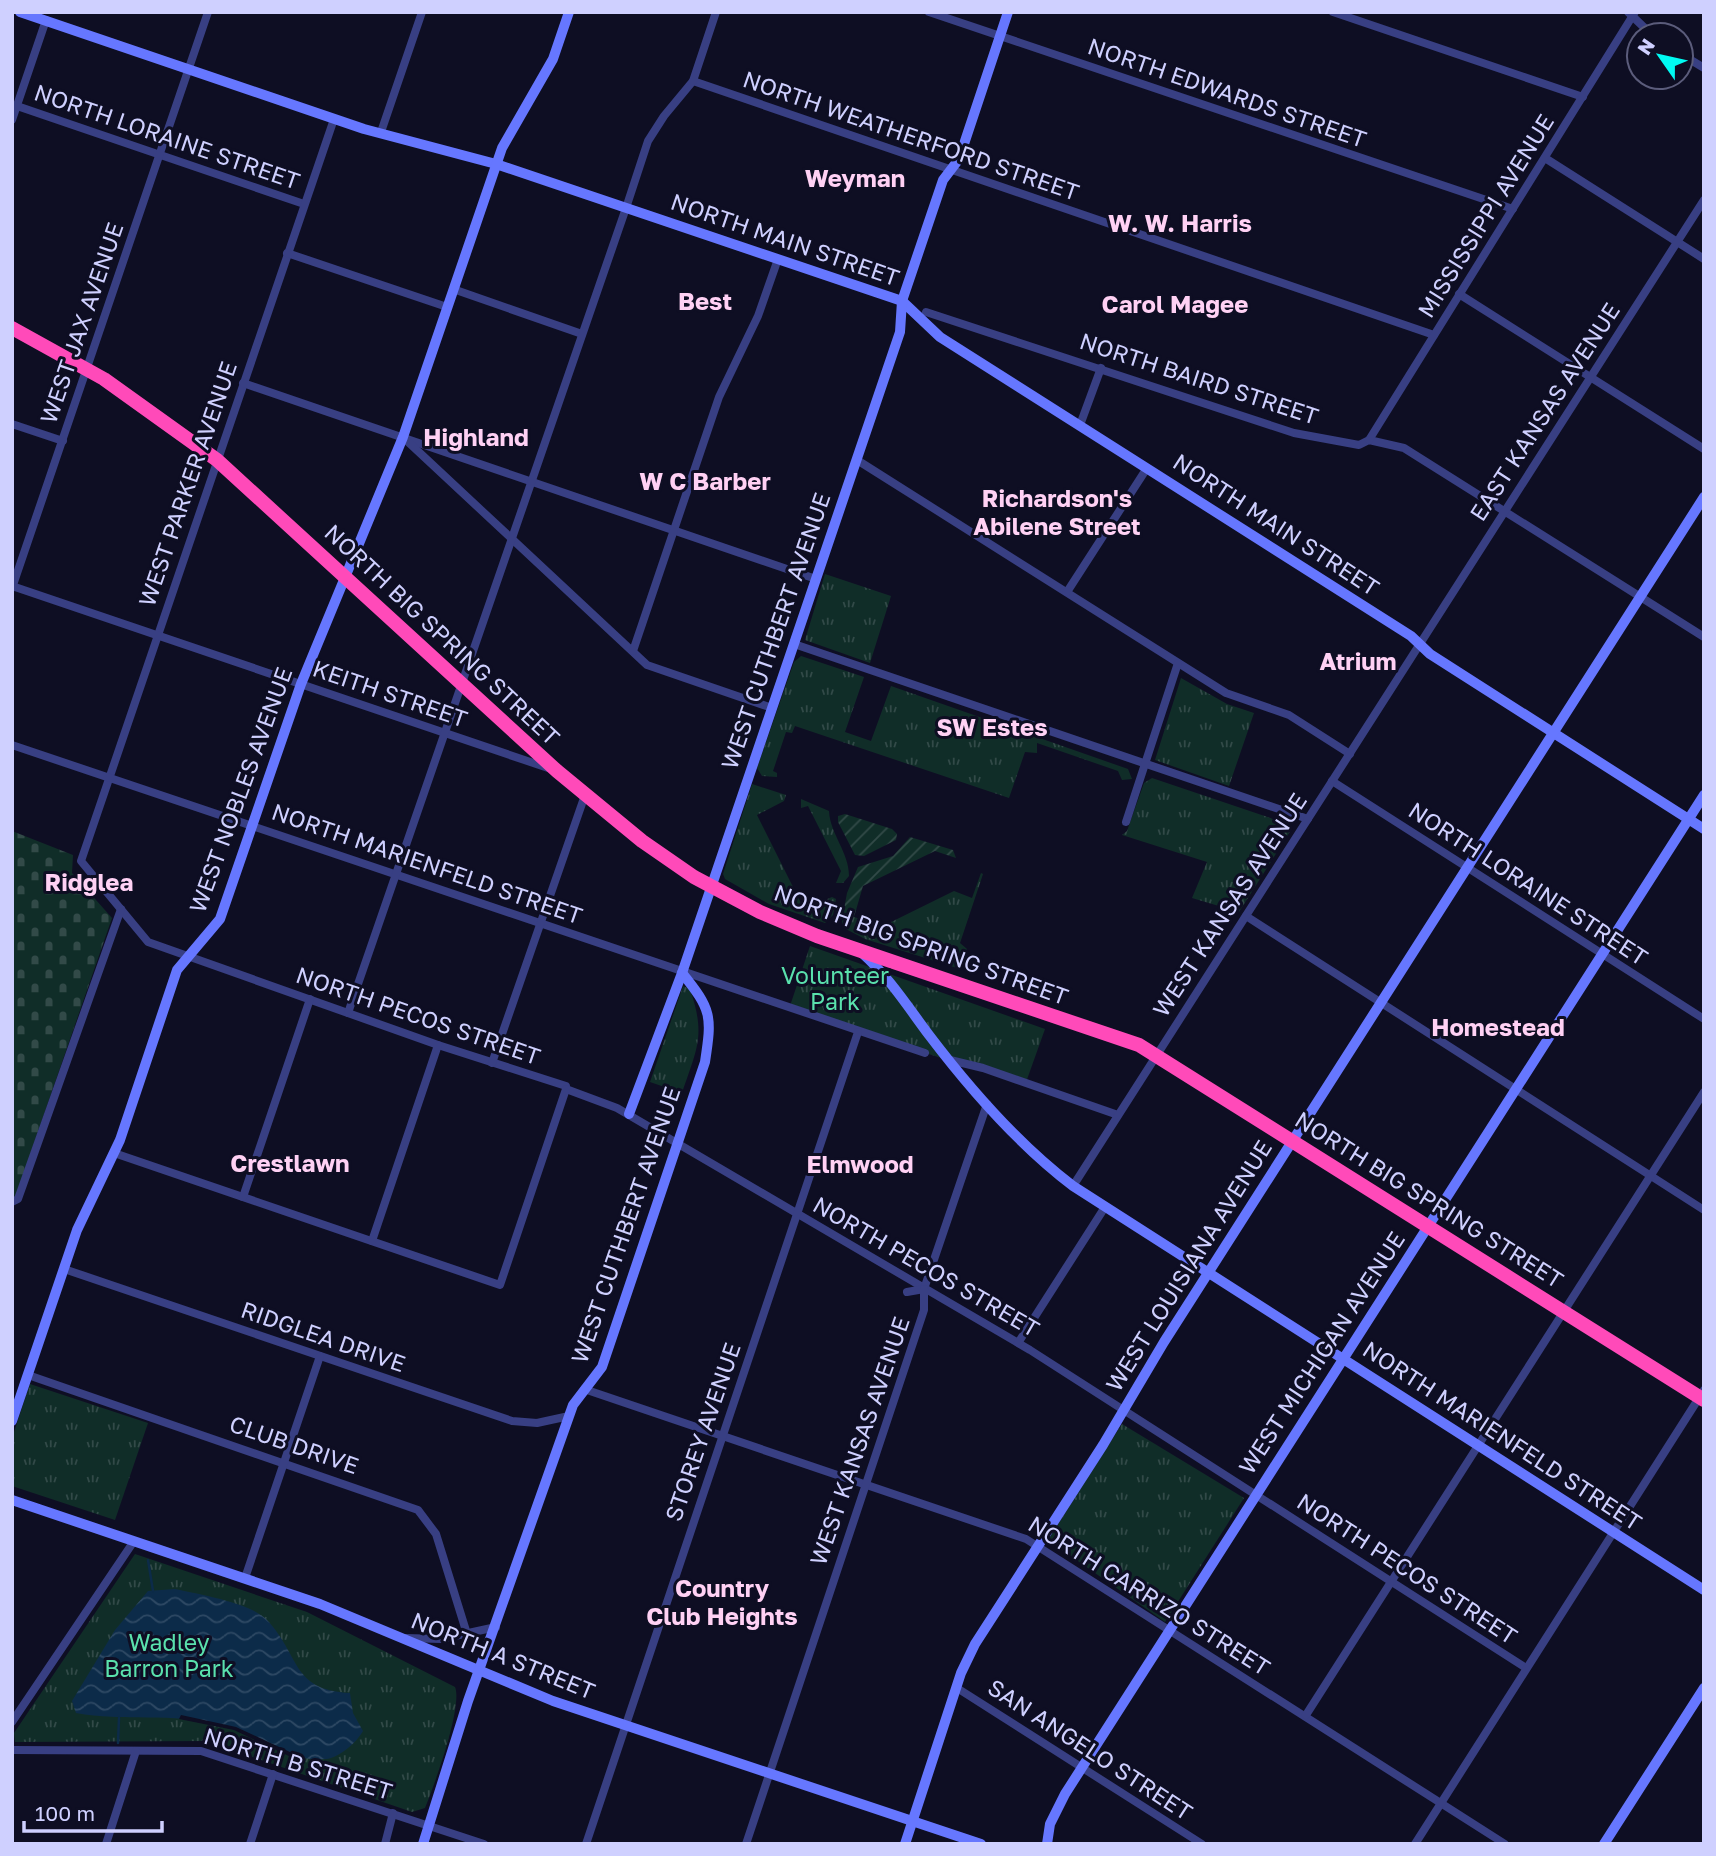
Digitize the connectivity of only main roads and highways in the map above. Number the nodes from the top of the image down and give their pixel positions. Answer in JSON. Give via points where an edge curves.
{"nodes":[{"id":1,"x":12,"y":328,"type":"edge"},
{"id":2,"x":1702,"y":1396,"type":"edge"}],
"edges":[{"from":1,"to":2,"type":"highway","name":"NORTH BIG SPRING STREET","via":[[87,370],[217,460],[584,795],[711,887],[859,951],[1139,1045]]}]}
